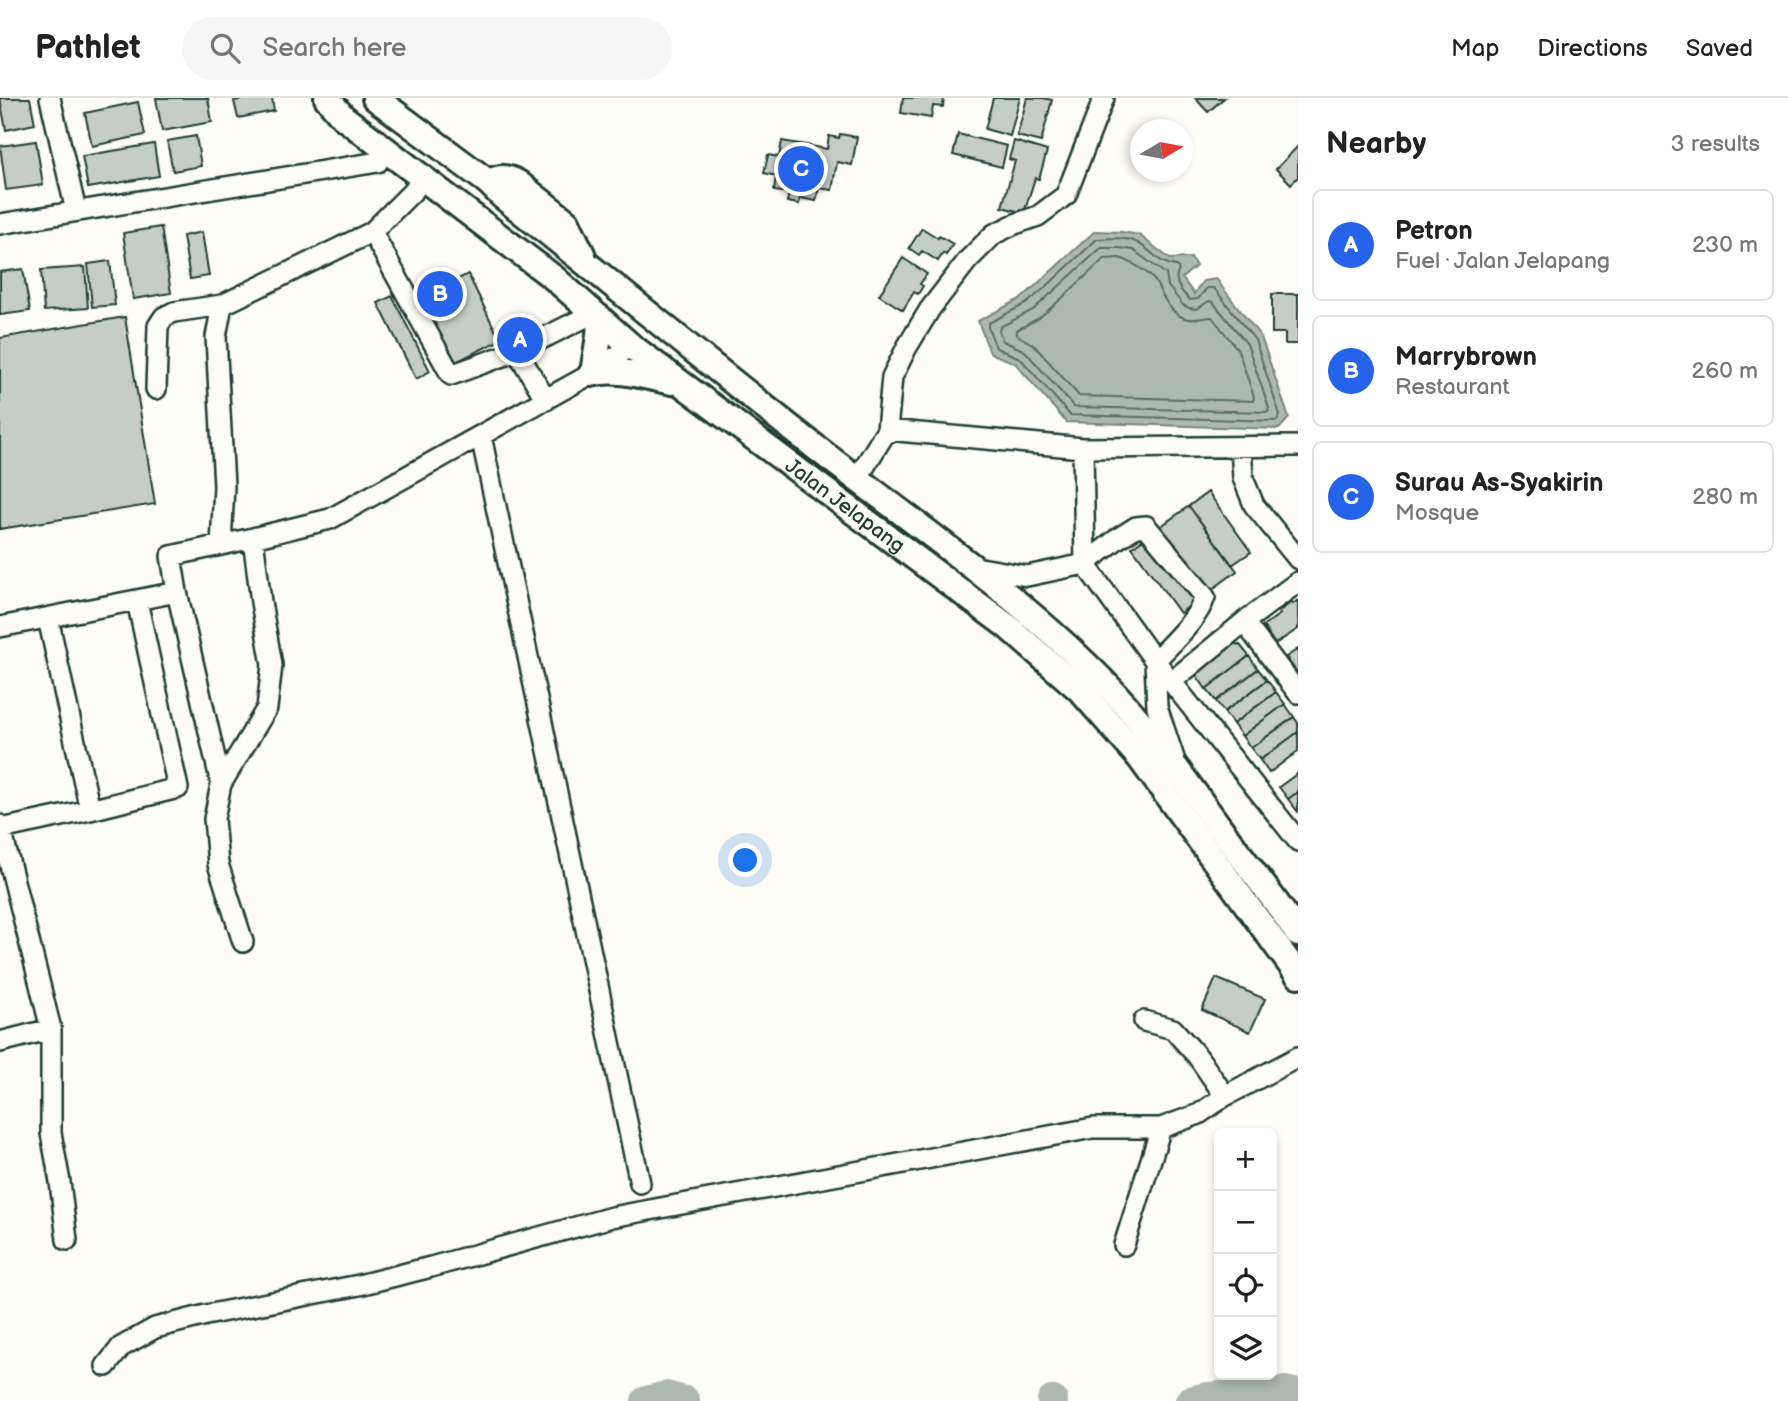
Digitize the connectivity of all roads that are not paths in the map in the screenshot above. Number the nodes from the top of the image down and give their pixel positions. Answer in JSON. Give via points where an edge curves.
{"nodes":[{"id":1,"x":51,"y":98,"type":"edge"},
{"id":2,"x":327,"y":98,"type":"edge"},
{"id":3,"x":375,"y":98,"type":"edge"},
{"id":4,"x":1104,"y":98,"type":"edge"},
{"id":5,"x":344,"y":117,"type":"junction"},
{"id":6,"x":378,"y":162,"type":"junction"},
{"id":7,"x":461,"y":163,"type":"junction"},
{"id":8,"x":425,"y":188,"type":"junction"},
{"id":9,"x":76,"y":211,"type":"junction"},
{"id":10,"x":0,"y":224,"type":"edge"},
{"id":11,"x":372,"y":232,"type":"junction"},
{"id":12,"x":619,"y":288,"type":"junction"},
{"id":13,"x":222,"y":305,"type":"junction"},
{"id":14,"x":597,"y":316,"type":"junction"},
{"id":15,"x":683,"y":341,"type":"junction"},
{"id":16,"x":631,"y":346,"type":"junction"},
{"id":17,"x":517,"y":351,"type":"junction"},
{"id":18,"x":592,"y":374,"type":"junction"},
{"id":19,"x":680,"y":383,"type":"junction"},
{"id":20,"x":156,"y":389,"type":"dead end"},
{"id":21,"x":546,"y":400,"type":"junction"},
{"id":22,"x":887,"y":430,"type":"junction"},
{"id":23,"x":481,"y":436,"type":"junction"},
{"id":24,"x":1241,"y":446,"type":"junction"},
{"id":25,"x":1298,"y":446,"type":"edge"},
{"id":26,"x":1083,"y":448,"type":"junction"},
{"id":27,"x":857,"y":479,"type":"junction"},
{"id":28,"x":253,"y":538,"type":"junction"},
{"id":29,"x":221,"y":545,"type":"junction"},
{"id":30,"x":1298,"y":559,"type":"edge"},
{"id":31,"x":1085,"y":564,"type":"junction"},
{"id":32,"x":974,"y":567,"type":"junction"},
{"id":33,"x":1298,"y":582,"type":"edge"},
{"id":34,"x":177,"y":592,"type":"junction"},
{"id":35,"x":137,"y":601,"type":"junction"},
{"id":36,"x":48,"y":618,"type":"junction"},
{"id":37,"x":1244,"y":622,"type":"junction"},
{"id":38,"x":0,"y":626,"type":"edge"},
{"id":39,"x":1155,"y":661,"type":"junction"},
{"id":40,"x":1172,"y":681,"type":"junction"},
{"id":41,"x":1298,"y":693,"type":"edge"},
{"id":42,"x":1177,"y":767,"type":"junction"},
{"id":43,"x":221,"y":784,"type":"junction"},
{"id":44,"x":90,"y":810,"type":"junction"},
{"id":45,"x":1,"y":827,"type":"edge"},
{"id":46,"x":1298,"y":841,"type":"edge"},
{"id":47,"x":1296,"y":929,"type":"edge"},
{"id":48,"x":243,"y":942,"type":"dead end"},
{"id":49,"x":1298,"y":974,"type":"edge"},
{"id":50,"x":1144,"y":1021,"type":"dead end"},
{"id":51,"x":51,"y":1029,"type":"junction"},
{"id":52,"x":0,"y":1042,"type":"edge"},
{"id":53,"x":1298,"y":1056,"type":"edge"},
{"id":54,"x":1225,"y":1096,"type":"junction"},
{"id":55,"x":1161,"y":1128,"type":"junction"},
{"id":56,"x":640,"y":1183,"type":"dead end"},
{"id":57,"x":67,"y":1240,"type":"dead end"},
{"id":58,"x":1125,"y":1245,"type":"dead end"},
{"id":59,"x":106,"y":1366,"type":"dead end"}],
"edges":[{"from":1,"to":9,"type":"street"},
{"from":2,"to":5,"type":"main road","name":"Jalan Jelapang"},
{"from":3,"to":7,"type":"main road"},
{"from":4,"to":22,"type":"street","via":[[1066,195],[1038,216],[994,234],[930,309],[892,377]]},
{"from":5,"to":6,"type":"main road"},
{"from":5,"to":8,"type":"main road","name":"Jalan Jelapang"},
{"from":6,"to":8,"type":"main road"},
{"from":6,"to":9,"type":"street"},
{"from":7,"to":8,"type":"main road","via":[[456,181]]},
{"from":7,"to":12,"type":"main road","name":"Jalan Jelapang","via":[[488,181],[509,178],[567,222],[586,262]]},
{"from":8,"to":11,"type":"street"},
{"from":8,"to":14,"type":"main road","name":"Jalan Jelapang","via":[[554,278]]},
{"from":9,"to":10,"type":"street"},
{"from":11,"to":13,"type":"street"},
{"from":11,"to":17,"type":"street","via":[[450,375]]},
{"from":12,"to":15,"type":"main road","name":"Jalan Jelapang"},
{"from":12,"to":16,"type":"main road"},
{"from":13,"to":20,"type":"street","via":[[164,317],[158,326]]},
{"from":13,"to":29,"type":"street","via":[[216,337],[224,486]]},
{"from":14,"to":16,"type":"main road","name":"Jalan Jelapang"},
{"from":14,"to":17,"type":"street"},
{"from":14,"to":18,"type":"main road"},
{"from":15,"to":16,"type":"main road","via":[[656,336]]},
{"from":15,"to":27,"type":"main road","name":"Jalan Jelapang"},
{"from":16,"to":18,"type":"street"},
{"from":16,"to":19,"type":"main road","name":"Jalan Jelapang"},
{"from":17,"to":21,"type":"street"},
{"from":18,"to":19,"type":"main road","via":[[629,373]]},
{"from":18,"to":21,"type":"street"},
{"from":19,"to":49,"type":"main road","name":"Jalan Jelapang","via":[[1007,626],[1080,690],[1139,757]]},
{"from":21,"to":23,"type":"street"},
{"from":22,"to":26,"type":"street"},
{"from":22,"to":27,"type":"street"},
{"from":23,"to":28,"type":"street","via":[[330,519]]},
{"from":23,"to":56,"type":"street"},
{"from":24,"to":25,"type":"street"},
{"from":24,"to":26,"type":"street"},
{"from":24,"to":30,"type":"street","via":[[1243,478],[1254,505]]},
{"from":26,"to":31,"type":"street"},
{"from":27,"to":32,"type":"main road","name":"Jalan Jelapang"},
{"from":28,"to":29,"type":"street"},
{"from":28,"to":43,"type":"street","via":[[272,664],[267,708]]},
{"from":29,"to":34,"type":"street","via":[[171,556]]},
{"from":31,"to":32,"type":"street","via":[[1027,576]]},
{"from":31,"to":39,"type":"street"},
{"from":31,"to":39,"type":"street","via":[[1136,527],[1146,526],[1205,597]]},
{"from":32,"to":42,"type":"main road","name":"Jalan Jelapang","via":[[1100,678]]},
{"from":33,"to":37,"type":"street"},
{"from":34,"to":35,"type":"street"},
{"from":34,"to":43,"type":"street"},
{"from":35,"to":36,"type":"street"},
{"from":35,"to":44,"type":"street","via":[[178,788]]},
{"from":36,"to":38,"type":"street"},
{"from":36,"to":44,"type":"street"},
{"from":37,"to":40,"type":"street"},
{"from":37,"to":41,"type":"street"},
{"from":39,"to":40,"type":"street"},
{"from":39,"to":42,"type":"street","via":[[1157,707]]},
{"from":40,"to":46,"type":"street"},
{"from":42,"to":47,"type":"main road","name":"Jalan Jelapang"},
{"from":43,"to":48,"type":"street","via":[[214,819],[218,864]]},
{"from":44,"to":45,"type":"street"},
{"from":45,"to":51,"type":"street"},
{"from":50,"to":54,"type":"street","via":[[1173,1029]]},
{"from":51,"to":52,"type":"street"},
{"from":51,"to":57,"type":"street","via":[[51,1133]]},
{"from":53,"to":54,"type":"street"},
{"from":54,"to":55,"type":"street","via":[[1199,1114]]},
{"from":55,"to":58,"type":"street"},
{"from":55,"to":59,"type":"street","via":[[1093,1128],[612,1217],[359,1285],[155,1328],[121,1347]]}]}
